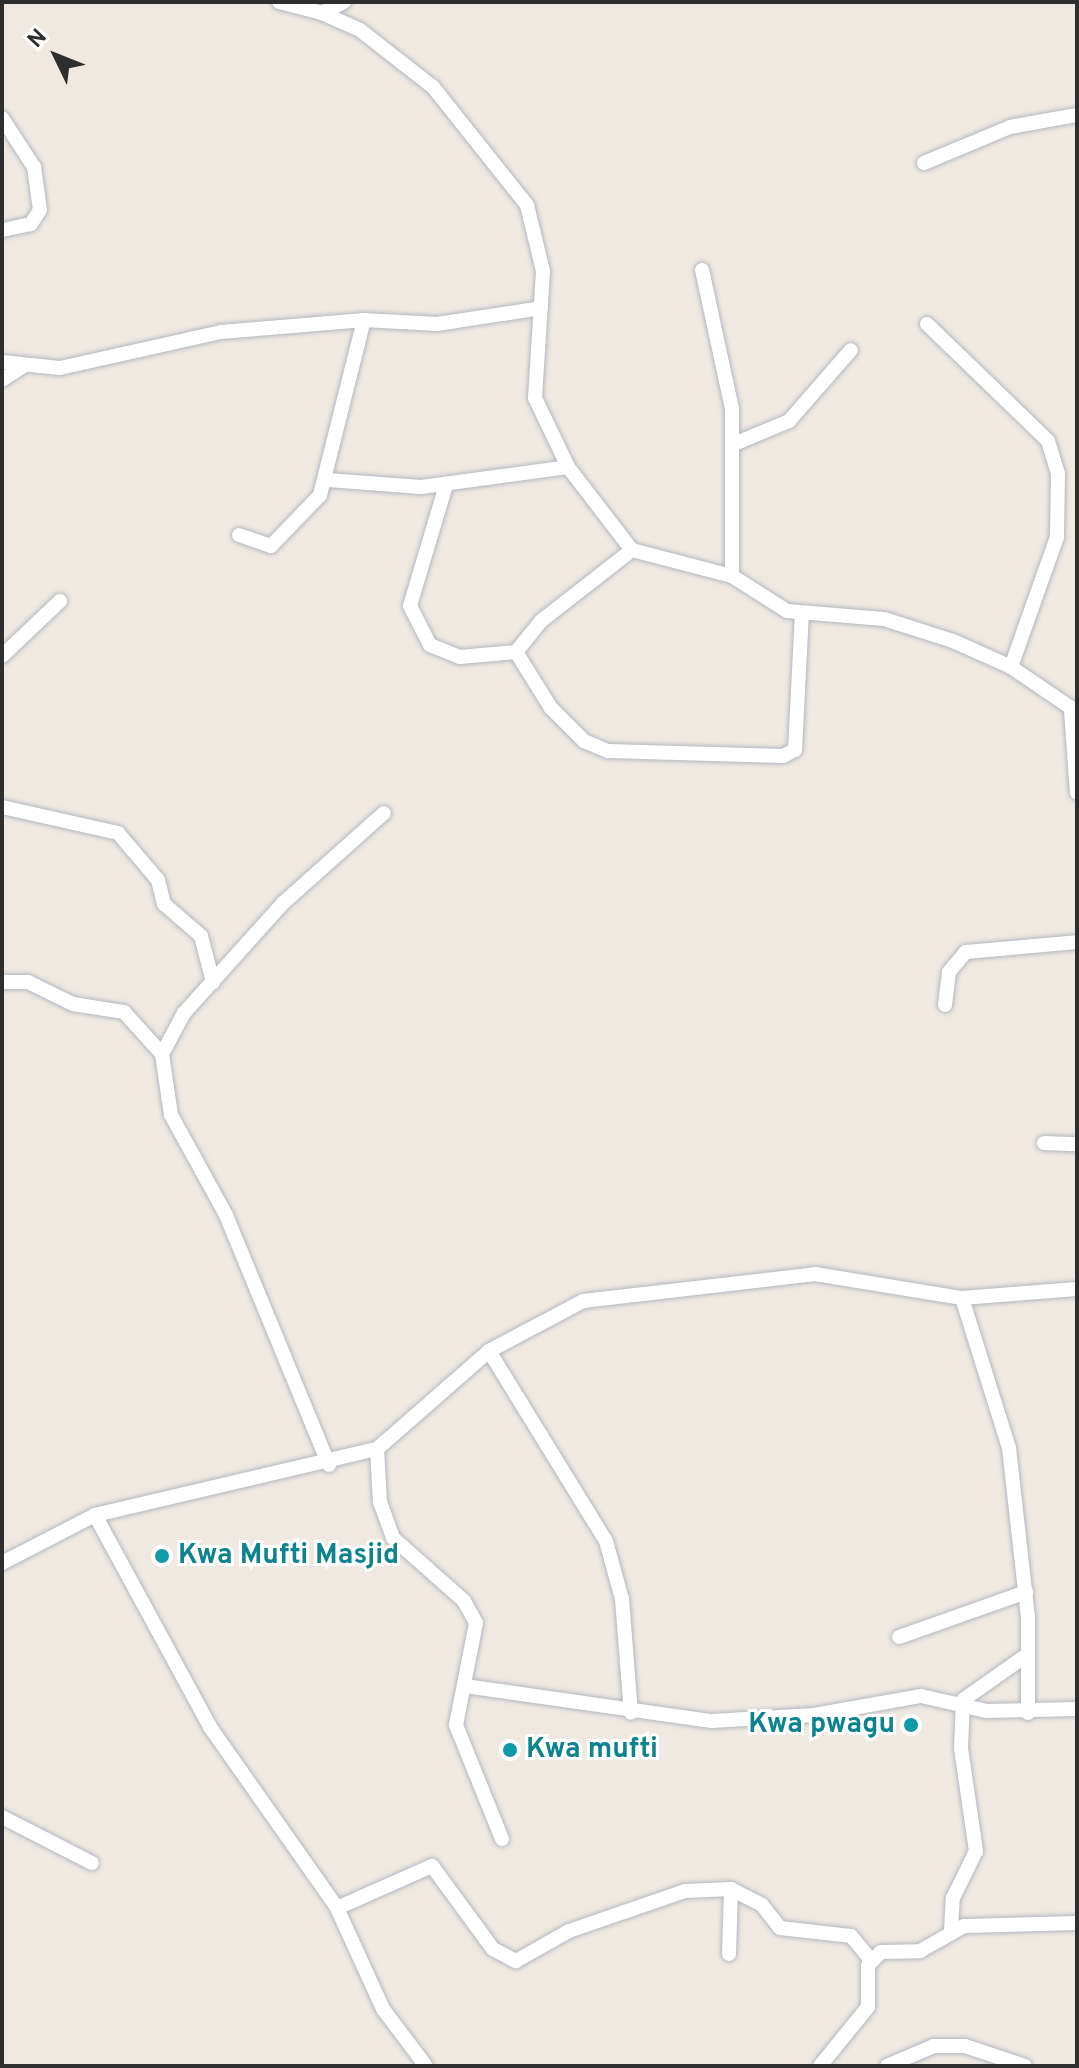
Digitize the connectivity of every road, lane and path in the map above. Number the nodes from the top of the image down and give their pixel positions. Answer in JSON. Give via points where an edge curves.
{"nodes":[{"id":1,"x":279,"y":2,"type":"edge"},
{"id":2,"x":344,"y":2,"type":"edge"},
{"id":3,"x":322,"y":13,"type":"junction"},
{"id":4,"x":1077,"y":115,"type":"edge"},
{"id":5,"x":2,"y":118,"type":"edge"},
{"id":6,"x":924,"y":163,"type":"dead end"},
{"id":7,"x":2,"y":230,"type":"edge"},
{"id":8,"x":702,"y":270,"type":"dead end"},
{"id":9,"x":541,"y":308,"type":"junction"},
{"id":10,"x":364,"y":320,"type":"junction"},
{"id":11,"x":927,"y":324,"type":"dead end"},
{"id":12,"x":851,"y":350,"type":"dead end"},
{"id":13,"x":2,"y":362,"type":"edge"},
{"id":14,"x":22,"y":367,"type":"junction"},
{"id":15,"x":2,"y":380,"type":"edge"},
{"id":16,"x":734,"y":444,"type":"junction"},
{"id":17,"x":568,"y":467,"type":"junction"},
{"id":18,"x":328,"y":480,"type":"junction"},
{"id":19,"x":446,"y":485,"type":"junction"},
{"id":20,"x":239,"y":535,"type":"dead end"},
{"id":21,"x":632,"y":550,"type":"junction"},
{"id":22,"x":732,"y":576,"type":"junction"},
{"id":23,"x":60,"y":601,"type":"dead end"},
{"id":24,"x":802,"y":614,"type":"junction"},
{"id":25,"x":516,"y":652,"type":"junction"},
{"id":26,"x":2,"y":656,"type":"edge"},
{"id":27,"x":1011,"y":667,"type":"junction"},
{"id":28,"x":1074,"y":711,"type":"edge"},
{"id":29,"x":1077,"y":793,"type":"edge"},
{"id":30,"x":2,"y":807,"type":"edge"},
{"id":31,"x":384,"y":813,"type":"dead end"},
{"id":32,"x":1077,"y":942,"type":"edge"},
{"id":33,"x":2,"y":982,"type":"edge"},
{"id":34,"x":213,"y":982,"type":"junction"},
{"id":35,"x":945,"y":1005,"type":"dead end"},
{"id":36,"x":162,"y":1054,"type":"junction"},
{"id":37,"x":1044,"y":1143,"type":"dead end"},
{"id":38,"x":1077,"y":1144,"type":"edge"},
{"id":39,"x":1077,"y":1289,"type":"edge"},
{"id":40,"x":962,"y":1298,"type":"junction"},
{"id":41,"x":489,"y":1351,"type":"junction"},
{"id":42,"x":377,"y":1449,"type":"junction"},
{"id":43,"x":329,"y":1465,"type":"junction"},
{"id":44,"x":95,"y":1515,"type":"junction"},
{"id":45,"x":2,"y":1563,"type":"edge"},
{"id":46,"x":1026,"y":1592,"type":"junction"},
{"id":47,"x":899,"y":1637,"type":"dead end"},
{"id":48,"x":1024,"y":1657,"type":"junction"},
{"id":49,"x":465,"y":1686,"type":"junction"},
{"id":50,"x":963,"y":1700,"type":"junction"},
{"id":51,"x":1077,"y":1709,"type":"edge"},
{"id":52,"x":631,"y":1713,"type":"junction"},
{"id":53,"x":1028,"y":1713,"type":"junction"},
{"id":54,"x":2,"y":1817,"type":"edge"},
{"id":55,"x":502,"y":1839,"type":"dead end"},
{"id":56,"x":92,"y":1863,"type":"dead end"},
{"id":57,"x":731,"y":1889,"type":"junction"},
{"id":58,"x":337,"y":1908,"type":"junction"},
{"id":59,"x":1077,"y":1923,"type":"edge"},
{"id":60,"x":951,"y":1931,"type":"junction"},
{"id":61,"x":729,"y":1954,"type":"dead end"},
{"id":62,"x":870,"y":1959,"type":"junction"},
{"id":63,"x":426,"y":2066,"type":"edge"},
{"id":64,"x":820,"y":2066,"type":"edge"},
{"id":65,"x":887,"y":2066,"type":"edge"},
{"id":66,"x":1025,"y":2066,"type":"edge"}],
"edges":[{"from":1,"to":3,"type":"street"},
{"from":2,"to":3,"type":"street"},
{"from":3,"to":9,"type":"street","via":[[360,30],[433,87],[504,167],[540,244]]},
{"from":4,"to":6,"type":"street","via":[[1010,127]]},
{"from":5,"to":7,"type":"street","via":[[34,167],[40,210],[31,224]]},
{"from":8,"to":16,"type":"street","via":[[727,357]]},
{"from":9,"to":10,"type":"street","via":[[437,324]]},
{"from":9,"to":17,"type":"street","via":[[535,398]]},
{"from":10,"to":14,"type":"street","via":[[221,332],[60,368]]},
{"from":10,"to":18,"type":"street"},
{"from":11,"to":27,"type":"street","via":[[1048,441],[1058,473],[1057,537]]},
{"from":12,"to":16,"type":"street","via":[[789,421]]},
{"from":13,"to":14,"type":"street"},
{"from":14,"to":15,"type":"street"},
{"from":16,"to":22,"type":"street"},
{"from":17,"to":19,"type":"street"},
{"from":17,"to":21,"type":"street"},
{"from":18,"to":19,"type":"street"},
{"from":18,"to":20,"type":"street","via":[[277,543],[260,547]]},
{"from":19,"to":25,"type":"street","via":[[411,596],[421,633],[460,657]]},
{"from":21,"to":22,"type":"street"},
{"from":21,"to":25,"type":"street","via":[[541,621]]},
{"from":22,"to":24,"type":"street"},
{"from":23,"to":26,"type":"street"},
{"from":24,"to":25,"type":"street","via":[[795,750],[783,756],[608,751],[584,741],[551,708]]},
{"from":24,"to":27,"type":"street","via":[[884,619]]},
{"from":27,"to":28,"type":"street"},
{"from":28,"to":29,"type":"street"},
{"from":30,"to":34,"type":"street","via":[[118,833],[158,880],[164,904],[201,936]]},
{"from":31,"to":34,"type":"street","via":[[293,893]]},
{"from":32,"to":35,"type":"street","via":[[966,952],[949,972]]},
{"from":33,"to":36,"type":"street","via":[[28,982],[73,1004],[124,1012]]},
{"from":34,"to":36,"type":"street","via":[[179,1020]]},
{"from":36,"to":43,"type":"street","via":[[171,1115],[226,1215]]},
{"from":37,"to":38,"type":"street"},
{"from":39,"to":40,"type":"street"},
{"from":40,"to":41,"type":"street","via":[[815,1274],[670,1286],[583,1301]]},
{"from":40,"to":46,"type":"street","via":[[1004,1424]]},
{"from":41,"to":42,"type":"street"},
{"from":41,"to":52,"type":"street","via":[[606,1541],[622,1599]]},
{"from":42,"to":43,"type":"street"},
{"from":42,"to":49,"type":"street","via":[[380,1502],[393,1538],[472,1612]]},
{"from":43,"to":44,"type":"street"},
{"from":44,"to":45,"type":"street"},
{"from":44,"to":58,"type":"street","via":[[235,1769]]},
{"from":46,"to":47,"type":"street"},
{"from":46,"to":48,"type":"street"},
{"from":48,"to":50,"type":"street"},
{"from":48,"to":53,"type":"street"},
{"from":49,"to":52,"type":"street"},
{"from":49,"to":55,"type":"street","via":[[458,1735]]},
{"from":50,"to":52,"type":"street","via":[[921,1696],[814,1715],[712,1721]]},
{"from":50,"to":53,"type":"street","via":[[987,1711]]},
{"from":50,"to":60,"type":"street","via":[[961,1748],[976,1851],[953,1898]]},
{"from":51,"to":53,"type":"street"},
{"from":54,"to":56,"type":"street"},
{"from":57,"to":58,"type":"street","via":[[685,1891],[569,1931],[516,1961],[493,1949],[432,1866]]},
{"from":57,"to":61,"type":"street"},
{"from":57,"to":62,"type":"street","via":[[762,1905],[780,1928],[851,1936]]},
{"from":58,"to":63,"type":"street","via":[[383,2009]]},
{"from":59,"to":60,"type":"street"},
{"from":60,"to":62,"type":"street","via":[[920,1951],[886,1949]]},
{"from":62,"to":64,"type":"street","via":[[868,2007]]},
{"from":65,"to":66,"type":"street","via":[[934,2046],[965,2046]]}]}
